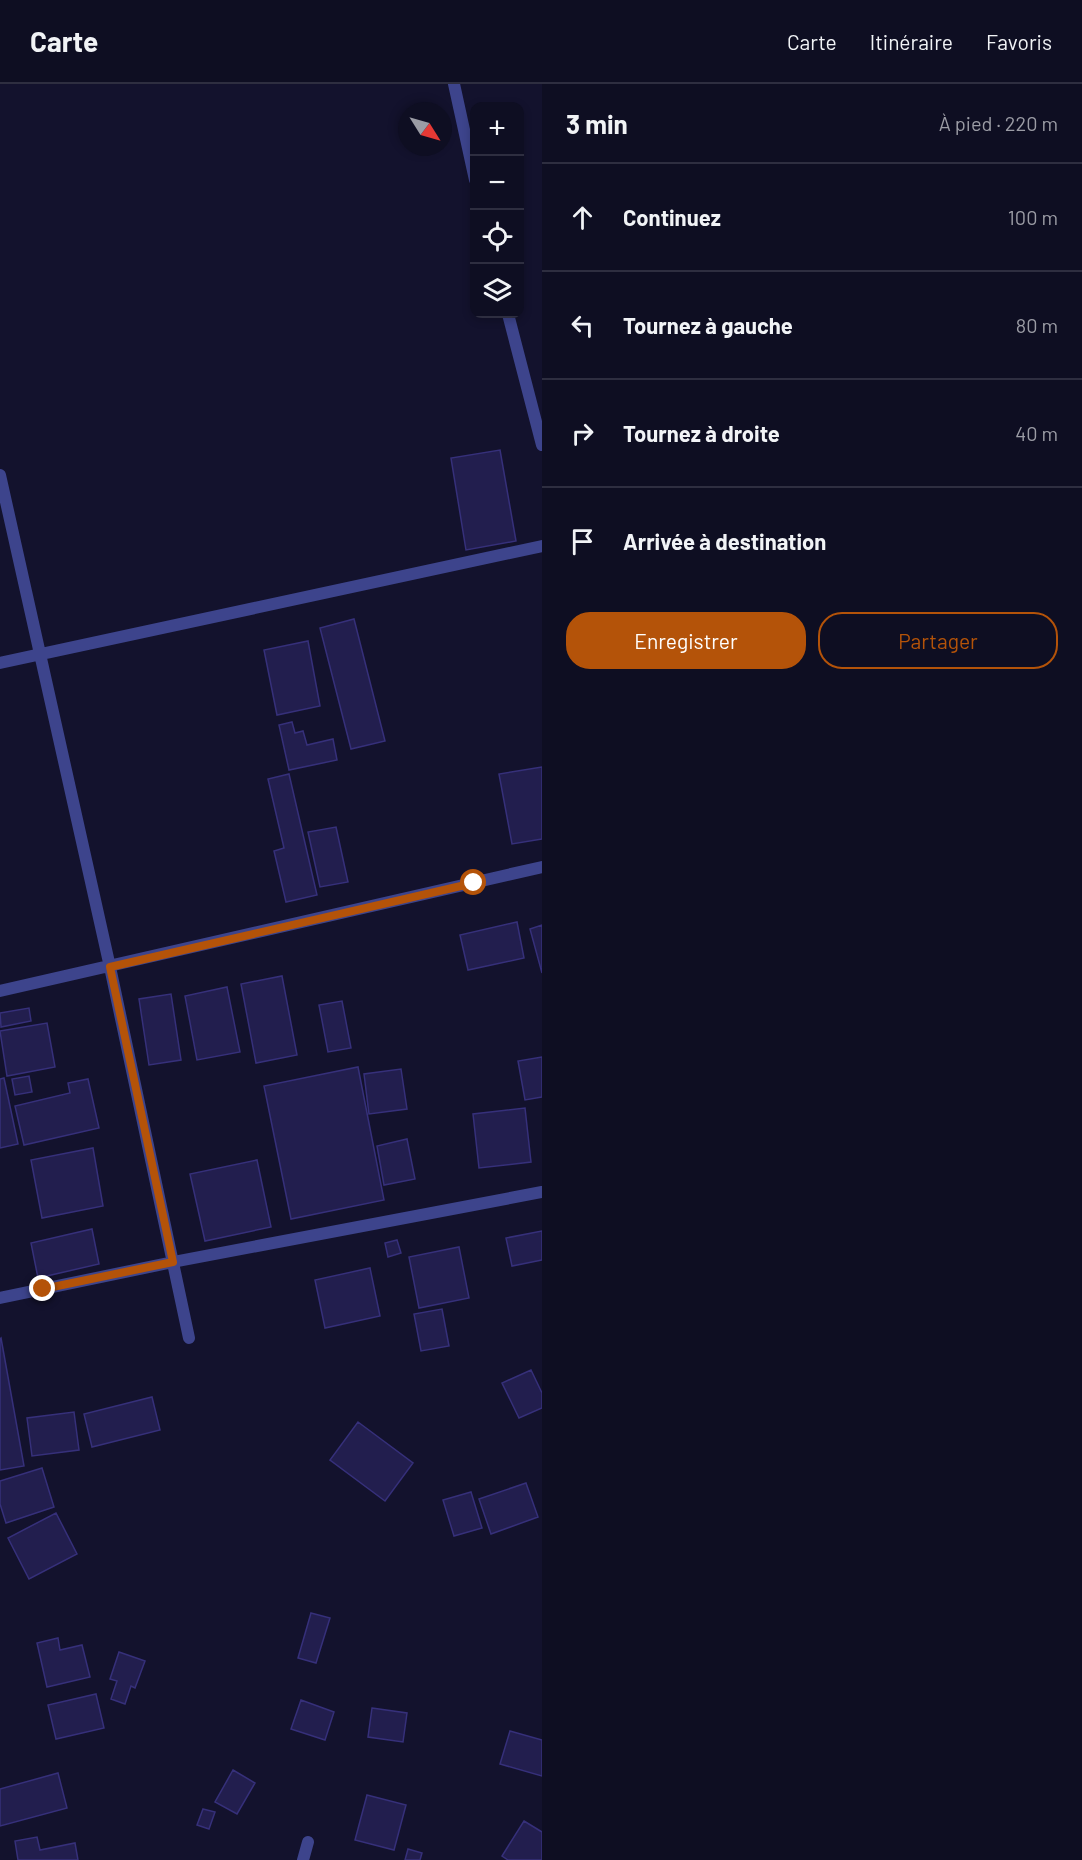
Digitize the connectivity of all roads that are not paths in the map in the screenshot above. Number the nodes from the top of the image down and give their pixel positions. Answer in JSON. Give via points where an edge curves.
{"nodes":[{"id":1,"x":454,"y":84,"type":"edge"},
{"id":2,"x":470,"y":161,"type":"edge"},
{"id":3,"x":509,"y":318,"type":"edge"},
{"id":4,"x":542,"y":445,"type":"edge"},
{"id":5,"x":0,"y":475,"type":"edge"},
{"id":6,"x":542,"y":546,"type":"edge"},
{"id":7,"x":39,"y":654,"type":"junction"},
{"id":8,"x":0,"y":663,"type":"edge"},
{"id":9,"x":542,"y":867,"type":"edge"},
{"id":10,"x":110,"y":967,"type":"junction"},
{"id":11,"x":0,"y":991,"type":"edge"},
{"id":12,"x":542,"y":1192,"type":"edge"},
{"id":13,"x":173,"y":1262,"type":"junction"},
{"id":14,"x":0,"y":1298,"type":"edge"},
{"id":15,"x":189,"y":1338,"type":"dead end"},
{"id":16,"x":308,"y":1842,"type":"dead end"},
{"id":17,"x":303,"y":1860,"type":"edge"}],
"edges":[{"from":1,"to":2,"type":"street"},
{"from":3,"to":4,"type":"street"},
{"from":5,"to":7,"type":"street"},
{"from":6,"to":7,"type":"street"},
{"from":7,"to":8,"type":"street"},
{"from":7,"to":10,"type":"street"},
{"from":9,"to":10,"type":"street"},
{"from":10,"to":11,"type":"street"},
{"from":10,"to":13,"type":"street"},
{"from":12,"to":13,"type":"street"},
{"from":13,"to":14,"type":"street"},
{"from":13,"to":15,"type":"street"},
{"from":16,"to":17,"type":"street"}]}
